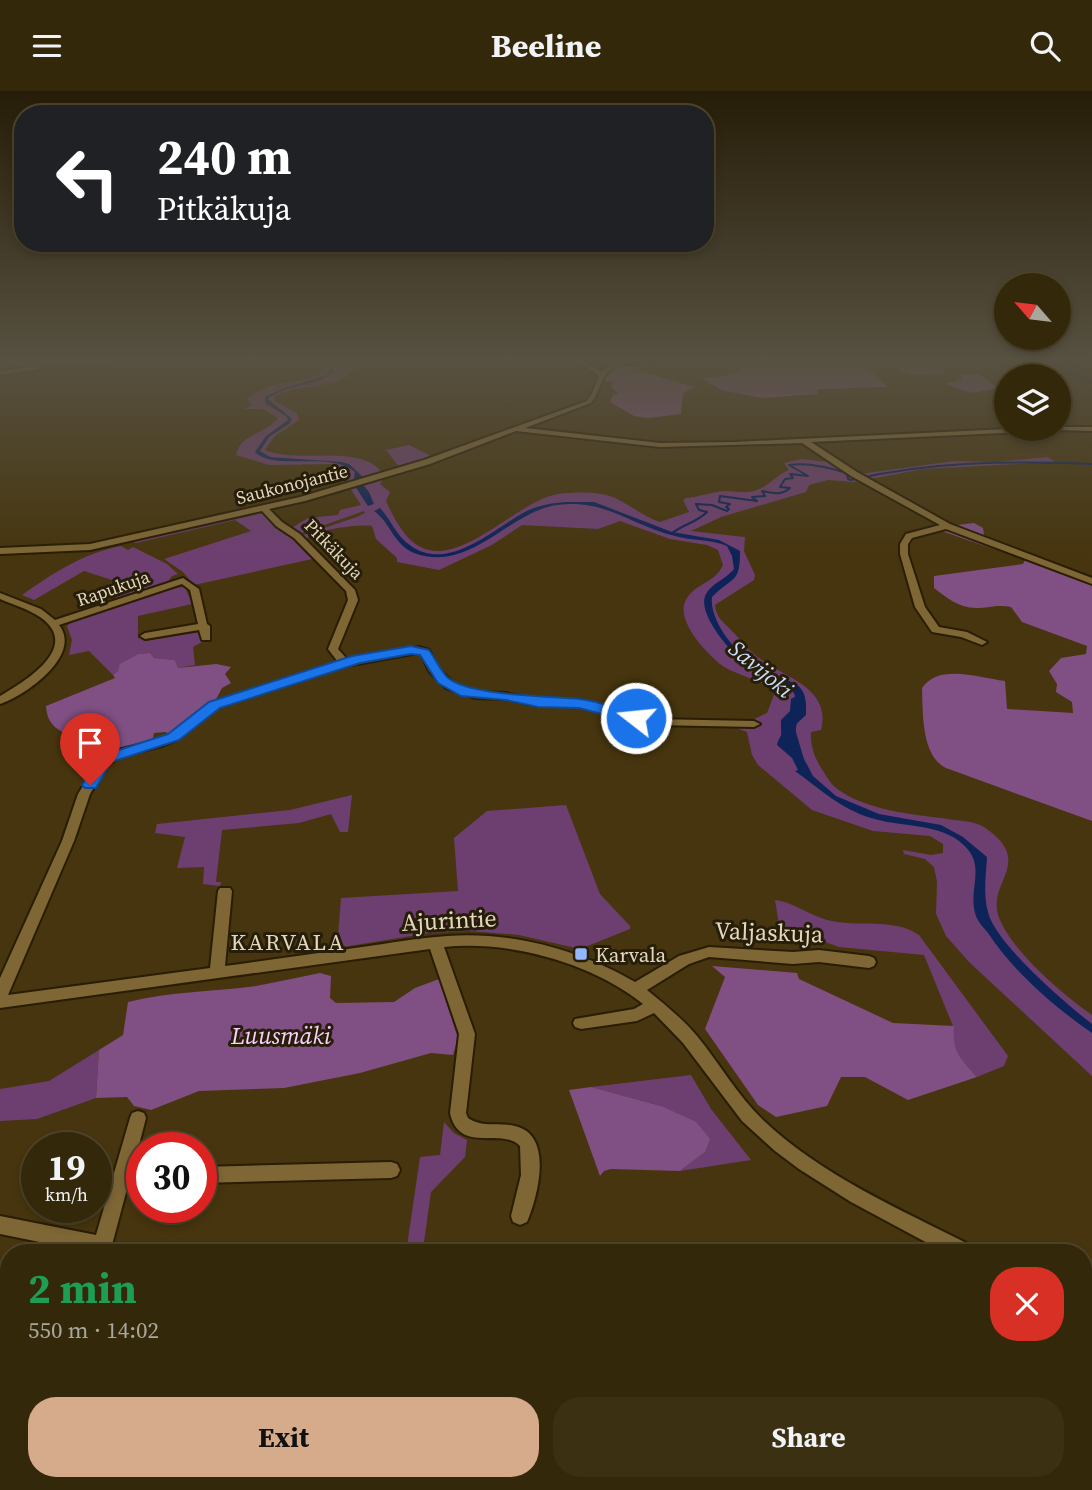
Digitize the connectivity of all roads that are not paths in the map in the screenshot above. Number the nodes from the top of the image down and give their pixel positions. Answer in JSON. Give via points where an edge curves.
{"nodes":[{"id":1,"x":531,"y":423,"type":"edge"},
{"id":2,"x":515,"y":429,"type":"junction"},
{"id":3,"x":1071,"y":429,"type":"edge"},
{"id":4,"x":1092,"y":429,"type":"edge"},
{"id":5,"x":994,"y":432,"type":"edge"},
{"id":6,"x":803,"y":441,"type":"junction"},
{"id":7,"x":365,"y":482,"type":"joint"},
{"id":8,"x":350,"y":486,"type":"joint"},
{"id":9,"x":264,"y":508,"type":"junction"},
{"id":10,"x":947,"y":526,"type":"junction"},
{"id":11,"x":124,"y":540,"type":"junction"},
{"id":12,"x":136,"y":548,"type":"dead end"},
{"id":13,"x":0,"y":551,"type":"edge"},
{"id":14,"x":183,"y":580,"type":"joint"},
{"id":15,"x":1092,"y":581,"type":"edge"},
{"id":16,"x":0,"y":596,"type":"edge"},
{"id":17,"x":54,"y":624,"type":"junction"},
{"id":18,"x":205,"y":626,"type":"junction"},
{"id":19,"x":145,"y":635,"type":"dead end"},
{"id":20,"x":206,"y":638,"type":"dead end"},
{"id":21,"x":982,"y":642,"type":"dead end"},
{"id":22,"x":344,"y":663,"type":"junction"},
{"id":23,"x":0,"y":701,"type":"edge"},
{"id":24,"x":754,"y":724,"type":"dead end"},
{"id":25,"x":225,"y":891,"type":"dead end"},
{"id":26,"x":435,"y":943,"type":"junction"},
{"id":27,"x":869,"y":962,"type":"dead end"},
{"id":28,"x":217,"y":973,"type":"junction"},
{"id":29,"x":636,"y":989,"type":"junction"},
{"id":30,"x":0,"y":995,"type":"edge"},
{"id":31,"x":0,"y":1002,"type":"edge"},
{"id":32,"x":656,"y":1005,"type":"junction"},
{"id":33,"x":581,"y":1023,"type":"dead end"},
{"id":34,"x":138,"y":1118,"type":"dead end"},
{"id":35,"x":391,"y":1170,"type":"dead end"},
{"id":36,"x":217,"y":1175,"type":"edge"},
{"id":37,"x":121,"y":1177,"type":"junction"},
{"id":38,"x":126,"y":1177,"type":"edge"},
{"id":39,"x":520,"y":1216,"type":"dead end"},
{"id":40,"x":0,"y":1225,"type":"edge"},
{"id":41,"x":79,"y":1244,"type":"edge"},
{"id":42,"x":105,"y":1244,"type":"edge"},
{"id":43,"x":948,"y":1244,"type":"edge"}],
"edges":[{"from":1,"to":2,"type":"street"},
{"from":2,"to":6,"type":"street","name":"Saukonojantie","via":[[660,445]]},
{"from":2,"to":7,"type":"street","name":"Saukonojantie"},
{"from":3,"to":4,"type":"street"},
{"from":5,"to":6,"type":"street","name":"Saukonojantie"},
{"from":6,"to":10,"type":"street"},
{"from":7,"to":8,"type":"street","name":"Saukonojantie"},
{"from":8,"to":9,"type":"street","name":"Saukonojantie"},
{"from":9,"to":11,"type":"street","name":"Saukonojantie"},
{"from":9,"to":22,"type":"street","name":"Pitkäkuja","via":[[350,590],[353,600],[333,649]]},
{"from":10,"to":15,"type":"street"},
{"from":10,"to":21,"type":"street","via":[[909,536],[904,554],[920,607],[936,630]]},
{"from":11,"to":12,"type":"street"},
{"from":11,"to":13,"type":"street","name":"Saukonojantie","via":[[68,550]]},
{"from":14,"to":17,"type":"street","name":"Rapukuja"},
{"from":14,"to":18,"type":"street","via":[[194,589]]},
{"from":16,"to":17,"type":"street"},
{"from":17,"to":23,"type":"street","via":[[60,639],[56,657]]},
{"from":18,"to":19,"type":"street"},
{"from":18,"to":20,"type":"street"},
{"from":22,"to":24,"type":"street","via":[[419,650],[450,686],[475,695],[580,703],[654,722]]},
{"from":22,"to":30,"type":"street","via":[[215,705],[174,737],[101,763]]},
{"from":25,"to":28,"type":"street"},
{"from":26,"to":28,"type":"street","name":"Ajurintie"},
{"from":26,"to":29,"type":"street","name":"Ajurintie","via":[[483,941],[553,951]]},
{"from":26,"to":39,"type":"street","via":[[467,1034],[460,1122],[476,1131],[517,1134],[530,1146],[528,1191]]},
{"from":27,"to":29,"type":"street","name":"Valjaskuja","via":[[709,952],[684,960]]},
{"from":28,"to":31,"type":"street","name":"Ajurintie"},
{"from":29,"to":32,"type":"street","name":"Ajurintie"},
{"from":32,"to":33,"type":"street","via":[[637,1015]]},
{"from":32,"to":43,"type":"street","name":"Ajurintie","via":[[688,1037],[757,1124],[780,1144],[855,1194]]},
{"from":34,"to":37,"type":"street"},
{"from":35,"to":36,"type":"street"},
{"from":37,"to":38,"type":"street"},
{"from":37,"to":42,"type":"street"},
{"from":40,"to":41,"type":"street"}]}
